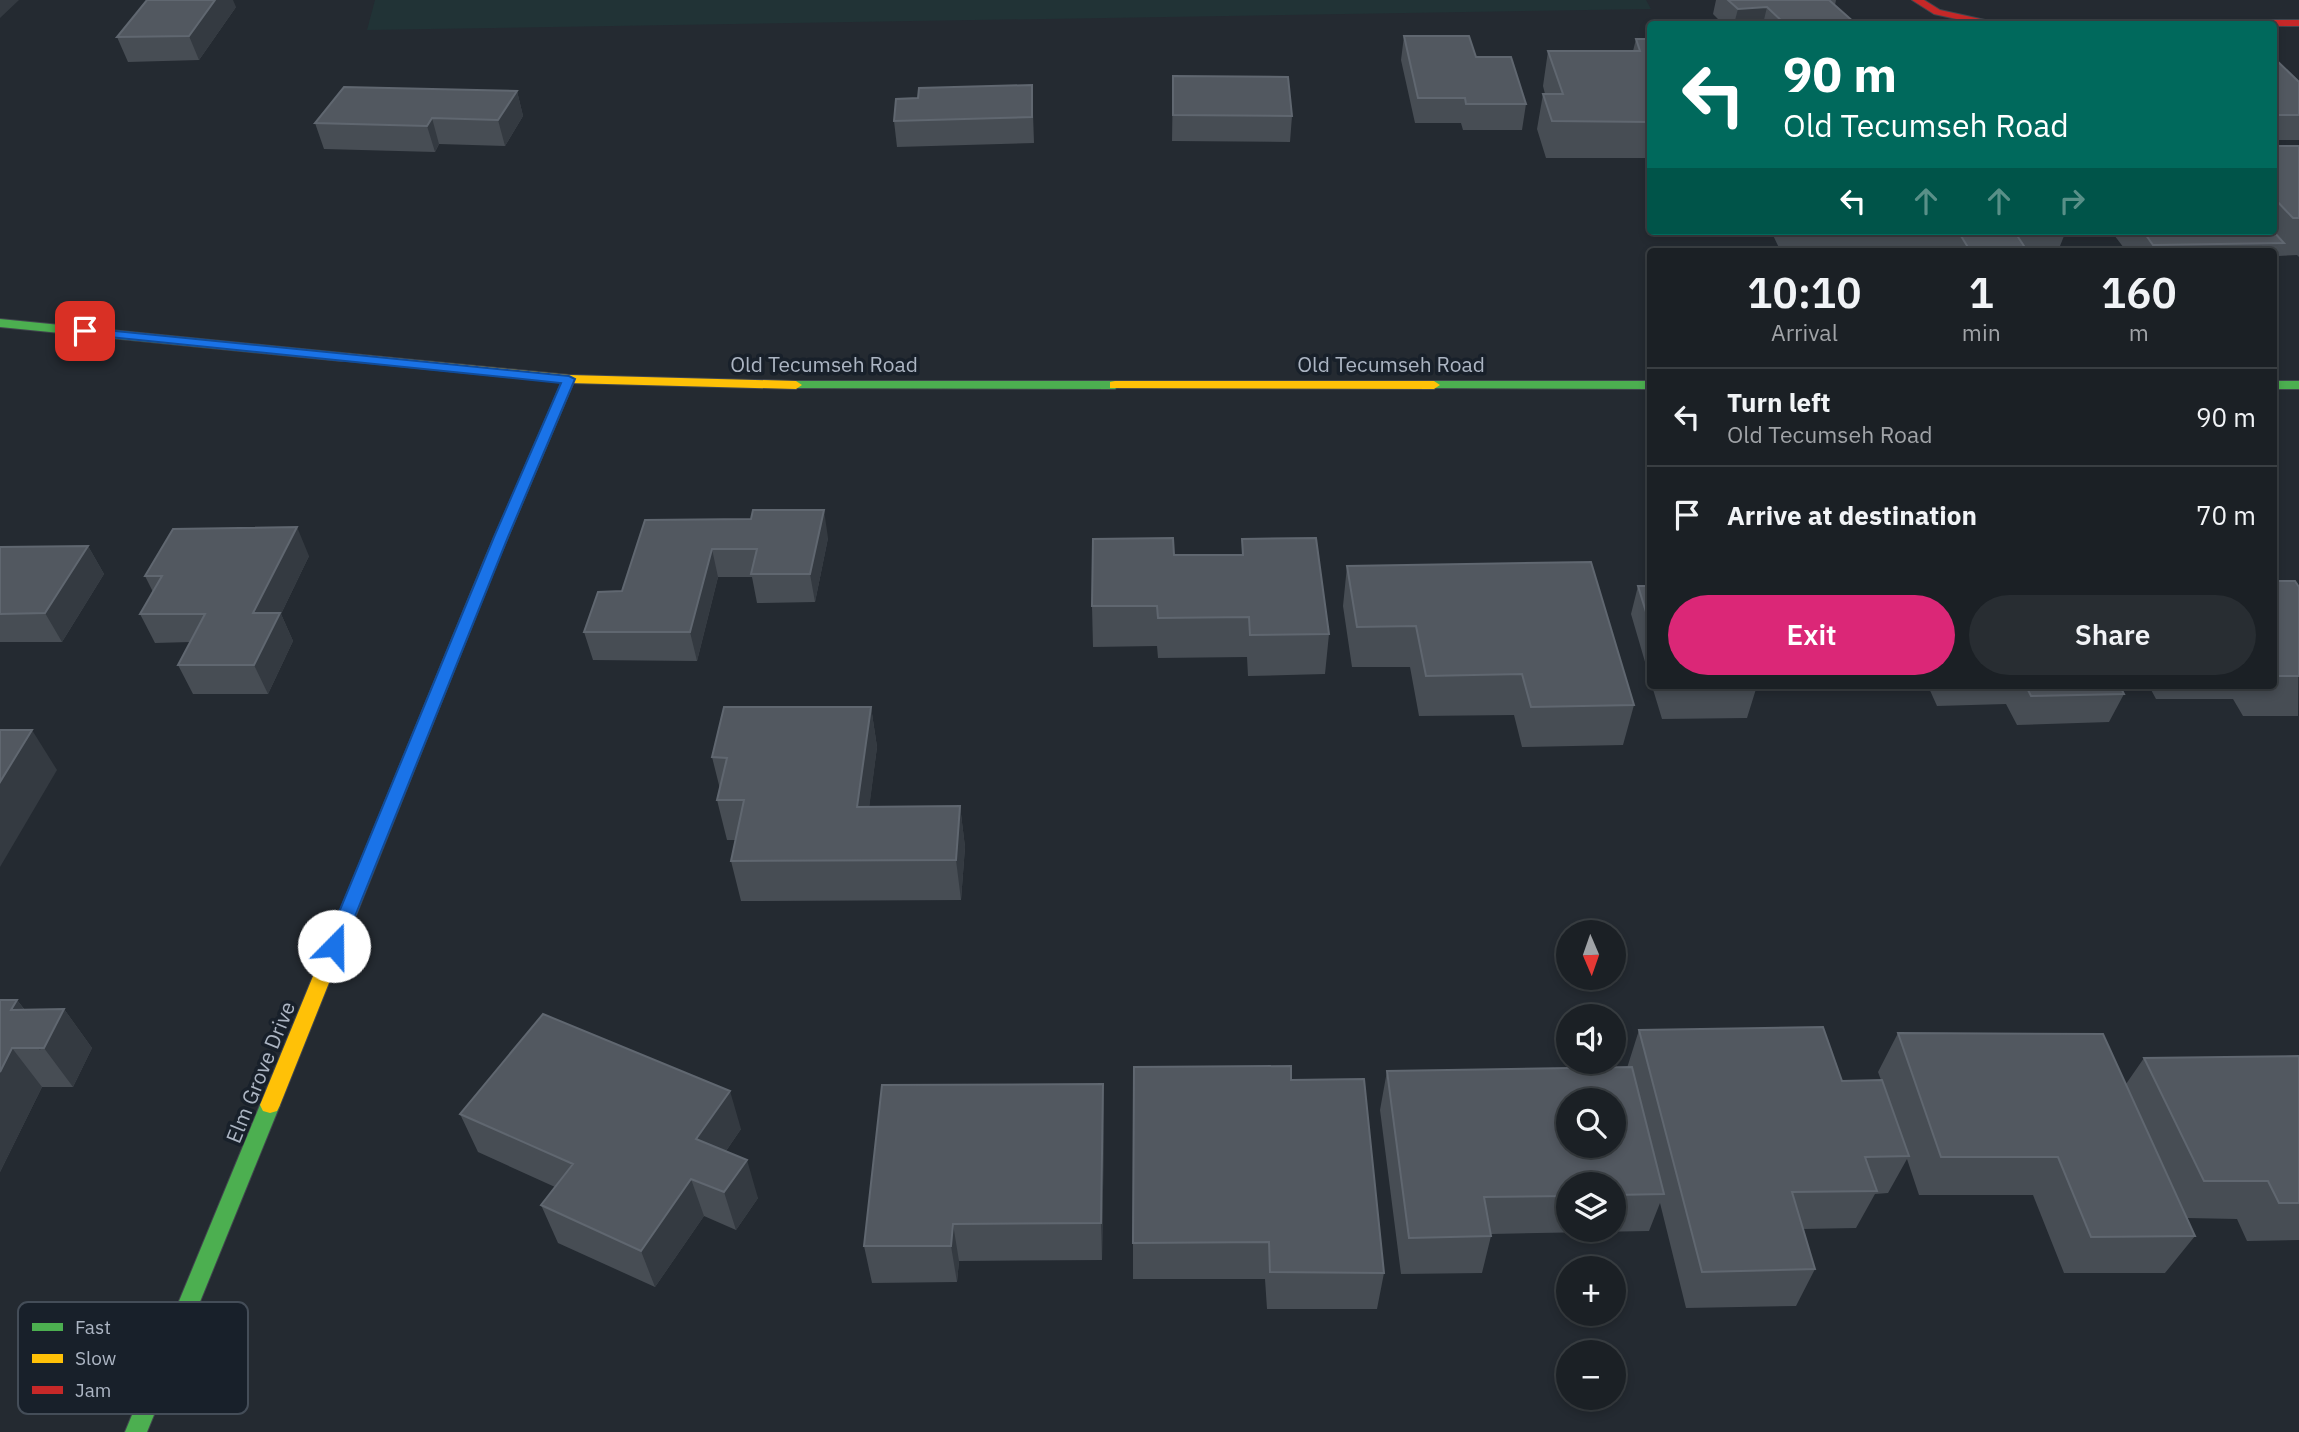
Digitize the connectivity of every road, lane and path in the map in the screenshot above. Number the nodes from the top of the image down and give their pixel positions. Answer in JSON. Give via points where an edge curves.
{"nodes":[{"id":1,"x":1917,"y":0,"type":"edge"},
{"id":2,"x":1976,"y":21,"type":"edge"},
{"id":3,"x":2277,"y":23,"type":"edge"},
{"id":4,"x":2299,"y":23,"type":"edge"},
{"id":5,"x":0,"y":323,"type":"edge"},
{"id":6,"x":569,"y":379,"type":"junction"},
{"id":7,"x":1647,"y":385,"type":"edge"},
{"id":8,"x":2277,"y":385,"type":"edge"},
{"id":9,"x":2299,"y":385,"type":"edge"},
{"id":10,"x":189,"y":1302,"type":"edge"},
{"id":11,"x":143,"y":1414,"type":"edge"},
{"id":12,"x":136,"y":1432,"type":"edge"}],
"edges":[{"from":1,"to":2,"type":"main road","via":[[1937,12]]},
{"from":3,"to":4,"type":"main road"},
{"from":5,"to":6,"type":"main road","name":"Old Tecumseh Road"},
{"from":6,"to":7,"type":"main road","name":"Old Tecumseh Road","via":[[723,385]]},
{"from":6,"to":10,"type":"main road","name":"Elm Grove Drive"},
{"from":8,"to":9,"type":"main road"},
{"from":11,"to":12,"type":"main road","name":"Elm Grove Drive"}]}
